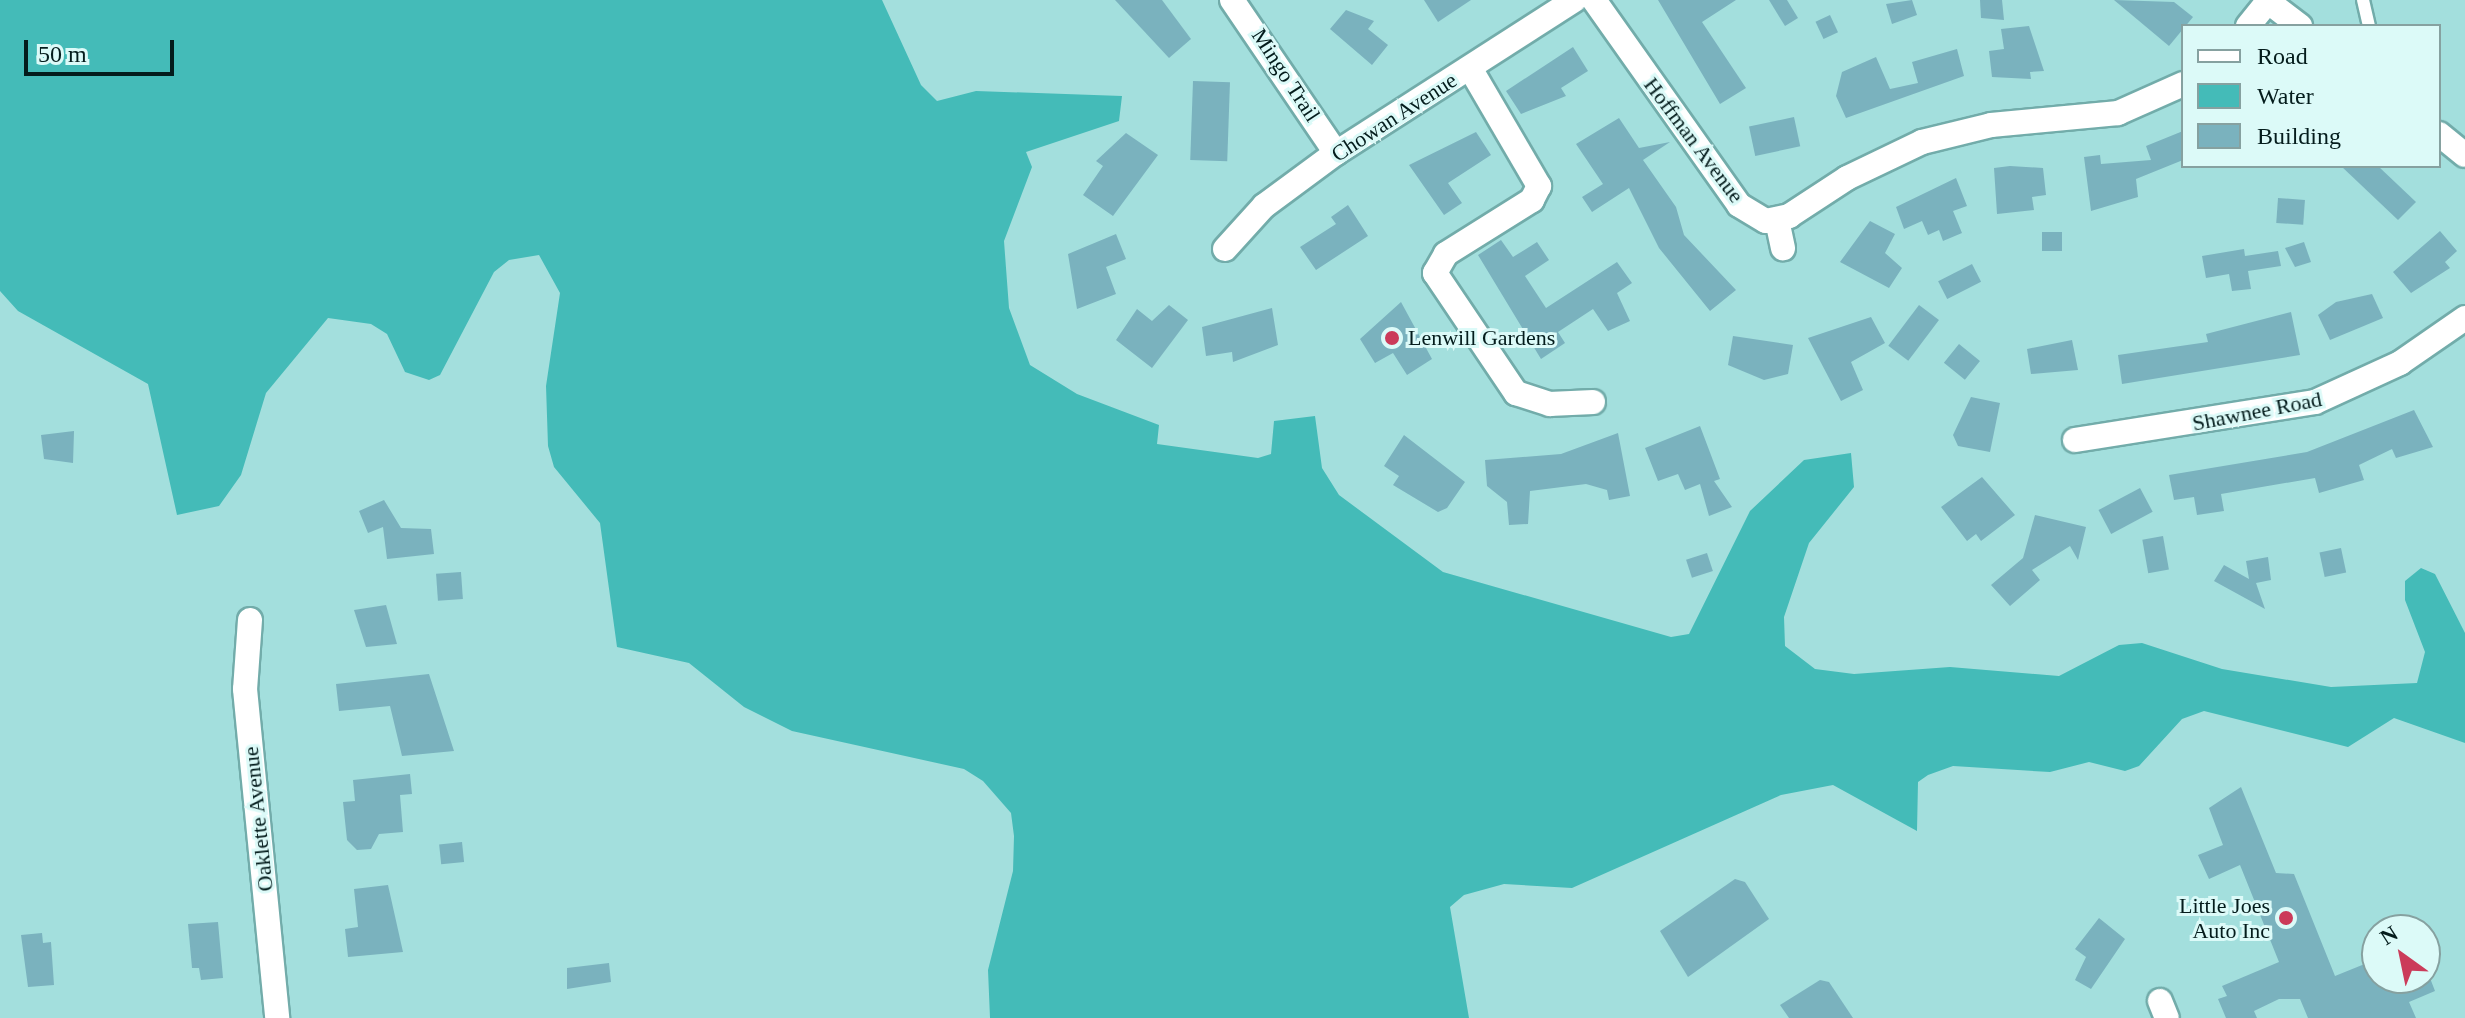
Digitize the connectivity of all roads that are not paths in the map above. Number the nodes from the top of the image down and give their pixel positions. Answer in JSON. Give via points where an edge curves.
{"nodes":[{"id":1,"x":1232,"y":0,"type":"edge"},
{"id":2,"x":1574,"y":0,"type":"edge"},
{"id":3,"x":1594,"y":0,"type":"edge"},
{"id":4,"x":2268,"y":0,"type":"edge"},
{"id":5,"x":2363,"y":0,"type":"edge"},
{"id":6,"x":2250,"y":24,"type":"edge"},
{"id":7,"x":2298,"y":24,"type":"edge"},
{"id":8,"x":2369,"y":24,"type":"edge"},
{"id":9,"x":1470,"y":68,"type":"junction"},
{"id":10,"x":2181,"y":85,"type":"edge"},
{"id":11,"x":2441,"y":136,"type":"edge"},
{"id":12,"x":1336,"y":153,"type":"junction"},
{"id":13,"x":2465,"y":155,"type":"edge"},
{"id":14,"x":1777,"y":220,"type":"junction"},
{"id":15,"x":1783,"y":248,"type":"dead end"},
{"id":16,"x":1225,"y":249,"type":"dead end"},
{"id":17,"x":2465,"y":318,"type":"edge"},
{"id":18,"x":1593,"y":402,"type":"dead end"},
{"id":19,"x":2075,"y":440,"type":"dead end"},
{"id":20,"x":250,"y":620,"type":"dead end"},
{"id":21,"x":274,"y":1018,"type":"edge"}],
"edges":[{"from":1,"to":12,"type":"street","name":"Mingo Trail"},
{"from":2,"to":9,"type":"street","name":"Chowan Avenue"},
{"from":3,"to":14,"type":"street","name":"Hoffman Avenue","via":[[1739,205]]},
{"from":4,"to":6,"type":"street"},
{"from":4,"to":7,"type":"street"},
{"from":5,"to":8,"type":"lane"},
{"from":9,"to":12,"type":"street","name":"Chowan Avenue"},
{"from":9,"to":18,"type":"street","via":[[1539,186],[1532,200],[1446,254],[1435,273],[1516,393],[1550,404]]},
{"from":10,"to":14,"type":"street","via":[[2118,113],[1991,125],[1922,142]]},
{"from":11,"to":13,"type":"street"},
{"from":12,"to":16,"type":"street","name":"Chowan Avenue","via":[[1264,206]]},
{"from":14,"to":15,"type":"street"},
{"from":17,"to":19,"type":"street","name":"Shawnee Road","via":[[2400,363],[2315,402]]},
{"from":20,"to":21,"type":"street","name":"Oaklette Avenue","via":[[245,689]]}]}
